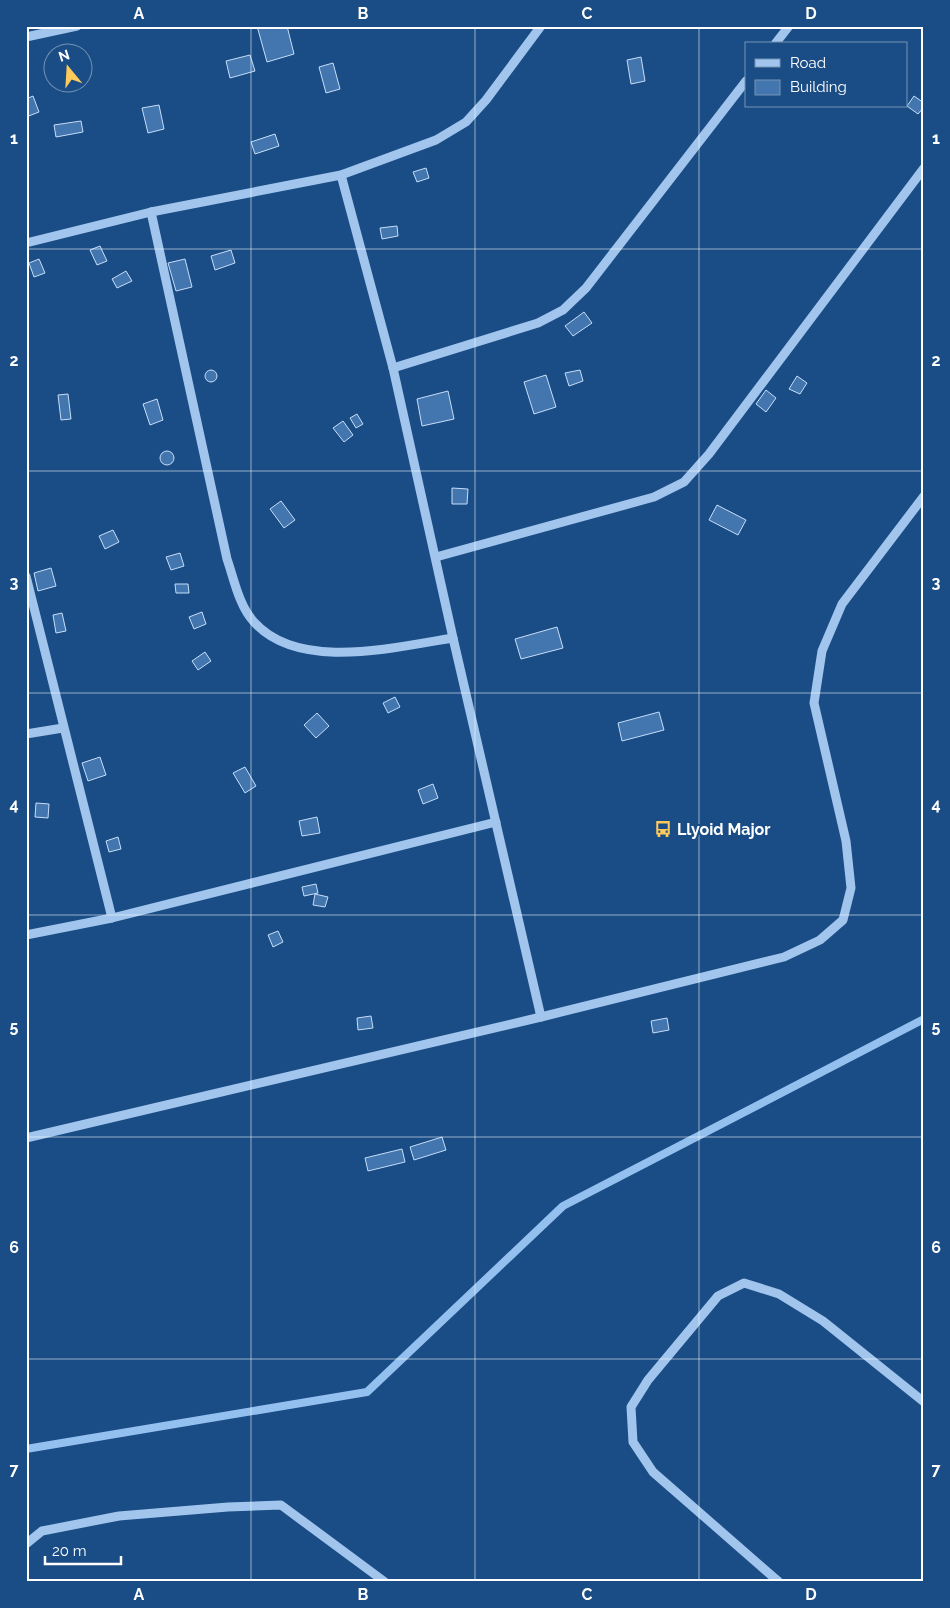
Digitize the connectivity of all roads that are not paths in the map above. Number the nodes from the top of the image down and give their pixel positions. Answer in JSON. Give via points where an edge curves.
{"nodes":[{"id":1,"x":78,"y":26,"type":"edge"},
{"id":2,"x":541,"y":26,"type":"edge"},
{"id":3,"x":789,"y":26,"type":"edge"},
{"id":4,"x":26,"y":37,"type":"edge"},
{"id":5,"x":777,"y":42,"type":"edge"},
{"id":6,"x":745,"y":82,"type":"edge"},
{"id":7,"x":924,"y":168,"type":"edge"},
{"id":8,"x":341,"y":175,"type":"junction"},
{"id":9,"x":151,"y":212,"type":"junction"},
{"id":10,"x":26,"y":243,"type":"edge"},
{"id":11,"x":393,"y":368,"type":"junction"},
{"id":12,"x":924,"y":496,"type":"edge"},
{"id":13,"x":436,"y":557,"type":"junction"},
{"id":14,"x":26,"y":576,"type":"edge"},
{"id":15,"x":453,"y":638,"type":"junction"},
{"id":16,"x":63,"y":728,"type":"junction"},
{"id":17,"x":26,"y":734,"type":"edge"},
{"id":18,"x":496,"y":822,"type":"junction"},
{"id":19,"x":112,"y":918,"type":"junction"},
{"id":20,"x":26,"y":935,"type":"edge"},
{"id":21,"x":541,"y":1017,"type":"junction"},
{"id":22,"x":26,"y":1138,"type":"edge"},
{"id":23,"x":924,"y":1402,"type":"edge"},
{"id":24,"x":26,"y":1544,"type":"edge"},
{"id":25,"x":384,"y":1582,"type":"edge"},
{"id":26,"x":779,"y":1582,"type":"edge"}],
"edges":[{"from":1,"to":4,"type":"street"},
{"from":2,"to":8,"type":"street","via":[[466,122],[436,140]]},
{"from":3,"to":5,"type":"street"},
{"from":6,"to":11,"type":"street","via":[[586,288],[563,310],[538,323]]},
{"from":7,"to":13,"type":"street","via":[[709,454],[684,482],[654,498]]},
{"from":8,"to":9,"type":"street"},
{"from":8,"to":11,"type":"street"},
{"from":9,"to":10,"type":"street"},
{"from":9,"to":15,"type":"street","via":[[227,559],[241,600],[254,622],[273,637],[302,649],[333,652],[371,651]]},
{"from":11,"to":13,"type":"street"},
{"from":12,"to":21,"type":"street","via":[[842,604],[822,652],[814,703],[846,841],[851,888],[843,920],[820,940],[784,958]]},
{"from":13,"to":15,"type":"street"},
{"from":14,"to":16,"type":"street"},
{"from":15,"to":18,"type":"street"},
{"from":16,"to":17,"type":"street"},
{"from":16,"to":19,"type":"street"},
{"from":18,"to":19,"type":"street"},
{"from":18,"to":21,"type":"street"},
{"from":19,"to":20,"type":"street"},
{"from":21,"to":22,"type":"street"},
{"from":23,"to":26,"type":"street","via":[[823,1321],[779,1294],[744,1283],[718,1296],[648,1380],[631,1407],[633,1442],[653,1472]]},
{"from":24,"to":25,"type":"street","via":[[42,1531],[119,1516],[280,1505]]}]}
